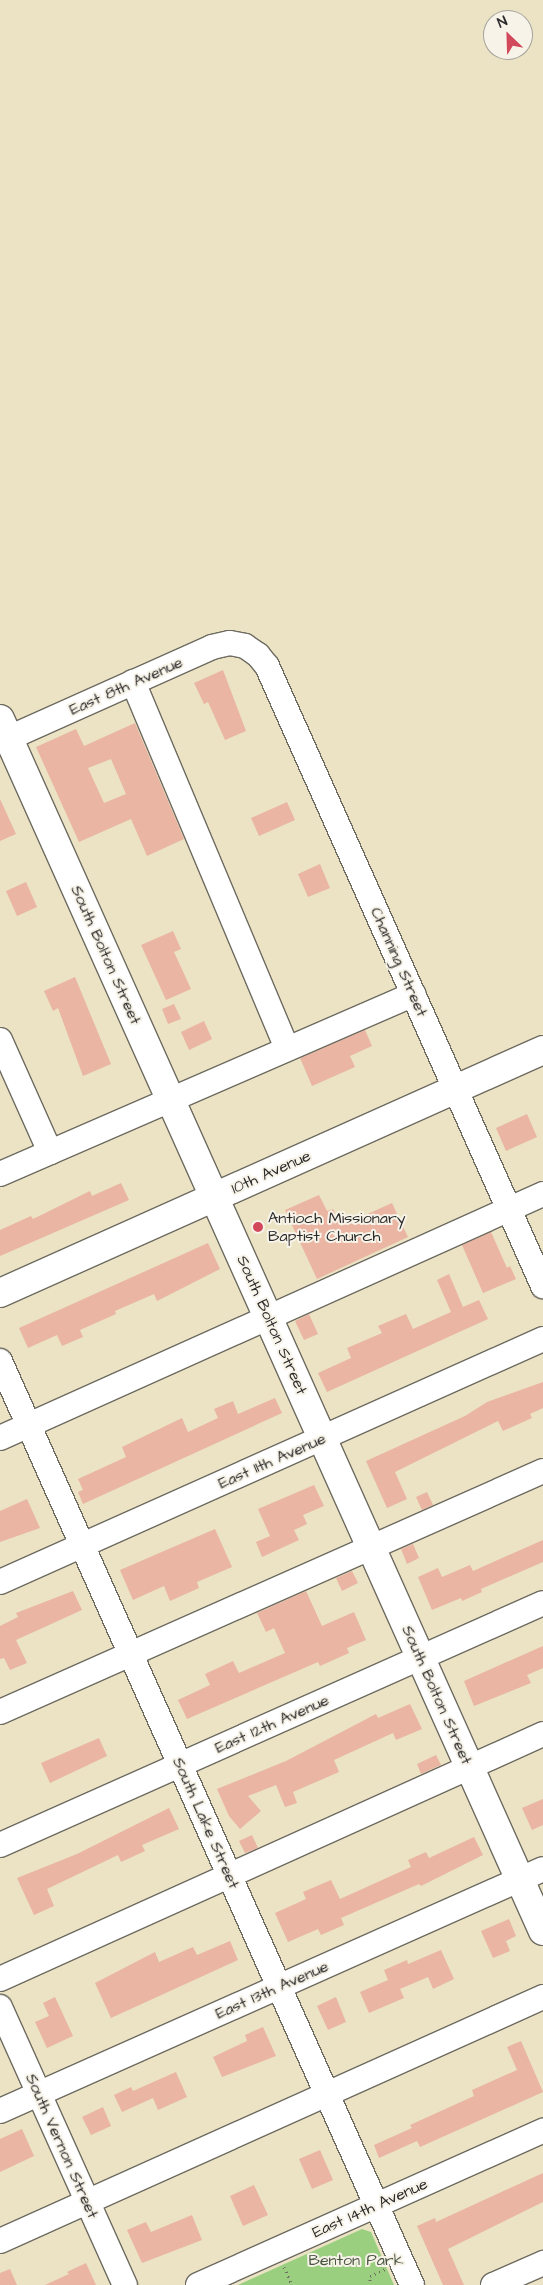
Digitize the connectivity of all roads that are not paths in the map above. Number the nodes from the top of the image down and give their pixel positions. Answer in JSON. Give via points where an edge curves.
{"nodes":[{"id":1,"x":245,"y":646,"type":"joint"},
{"id":2,"x":133,"y":682,"type":"junction"},
{"id":3,"x":3,"y":733,"type":"edge"},
{"id":4,"x":413,"y":994,"type":"junction"},
{"id":5,"x":0,"y":1040,"type":"edge"},
{"id":6,"x":287,"y":1048,"type":"junction"},
{"id":7,"x":543,"y":1050,"type":"edge"},
{"id":8,"x":455,"y":1090,"type":"junction"},
{"id":9,"x":170,"y":1099,"type":"junction"},
{"id":10,"x":50,"y":1152,"type":"junction"},
{"id":11,"x":0,"y":1174,"type":"edge"},
{"id":12,"x":543,"y":1194,"type":"edge"},
{"id":13,"x":214,"y":1198,"type":"junction"},
{"id":14,"x":509,"y":1210,"type":"junction"},
{"id":15,"x":543,"y":1286,"type":"edge"},
{"id":16,"x":0,"y":1293,"type":"edge"},
{"id":17,"x":268,"y":1317,"type":"junction"},
{"id":18,"x":543,"y":1339,"type":"edge"},
{"id":19,"x":0,"y":1361,"type":"edge"},
{"id":20,"x":29,"y":1426,"type":"junction"},
{"id":21,"x":0,"y":1438,"type":"edge"},
{"id":22,"x":323,"y":1438,"type":"junction"},
{"id":23,"x":543,"y":1471,"type":"edge"},
{"id":24,"x":81,"y":1545,"type":"junction"},
{"id":25,"x":371,"y":1546,"type":"junction"},
{"id":26,"x":0,"y":1582,"type":"edge"},
{"id":27,"x":543,"y":1603,"type":"edge"},
{"id":28,"x":130,"y":1653,"type":"junction"},
{"id":29,"x":420,"y":1658,"type":"junction"},
{"id":30,"x":0,"y":1712,"type":"edge"},
{"id":31,"x":543,"y":1734,"type":"edge"},
{"id":32,"x":181,"y":1764,"type":"junction"},
{"id":33,"x":469,"y":1767,"type":"junction"},
{"id":34,"x":0,"y":1845,"type":"edge"},
{"id":35,"x":531,"y":1874,"type":"edge"},
{"id":36,"x":230,"y":1876,"type":"junction"},
{"id":37,"x":543,"y":1931,"type":"edge"},
{"id":38,"x":0,"y":1978,"type":"edge"},
{"id":39,"x":279,"y":1987,"type":"junction"},
{"id":40,"x":543,"y":1997,"type":"edge"},
{"id":41,"x":0,"y":2007,"type":"edge"},
{"id":42,"x":328,"y":2094,"type":"junction"},
{"id":43,"x":39,"y":2095,"type":"junction"},
{"id":44,"x":0,"y":2111,"type":"edge"},
{"id":45,"x":543,"y":2131,"type":"edge"},
{"id":46,"x":86,"y":2202,"type":"junction"},
{"id":47,"x":376,"y":2205,"type":"junction"},
{"id":48,"x":0,"y":2241,"type":"edge"},
{"id":49,"x":543,"y":2263,"type":"edge"},
{"id":50,"x":125,"y":2285,"type":"edge"},
{"id":51,"x":198,"y":2285,"type":"edge"},
{"id":52,"x":412,"y":2285,"type":"edge"},
{"id":53,"x":493,"y":2285,"type":"edge"}],
"edges":[{"from":1,"to":2,"type":"street","name":"East 8th Avenue","via":[[230,643],[212,647]]},
{"from":1,"to":4,"type":"street","name":"Channing Street","via":[[267,666]]},
{"from":2,"to":3,"type":"street","name":"East 8th Avenue"},
{"from":2,"to":6,"type":"street"},
{"from":3,"to":9,"type":"main road","name":"South Bolton Street"},
{"from":4,"to":6,"type":"street"},
{"from":4,"to":8,"type":"street","name":"Channing Street"},
{"from":5,"to":10,"type":"street"},
{"from":6,"to":9,"type":"street"},
{"from":7,"to":8,"type":"main road","name":"10th Avenue"},
{"from":8,"to":13,"type":"main road","name":"10th Avenue"},
{"from":8,"to":14,"type":"street","name":"Channing Street"},
{"from":9,"to":10,"type":"street"},
{"from":9,"to":13,"type":"main road","name":"South Bolton Street"},
{"from":10,"to":11,"type":"street"},
{"from":12,"to":14,"type":"street"},
{"from":13,"to":16,"type":"main road","name":"10th Avenue"},
{"from":13,"to":17,"type":"main road","name":"South Bolton Street"},
{"from":14,"to":15,"type":"street","name":"Channing Street"},
{"from":14,"to":17,"type":"street"},
{"from":17,"to":20,"type":"street"},
{"from":17,"to":22,"type":"main road","name":"South Bolton Street"},
{"from":18,"to":22,"type":"street","name":"East 11th Avenue"},
{"from":19,"to":20,"type":"street","name":"South Lake Street"},
{"from":20,"to":21,"type":"street"},
{"from":20,"to":24,"type":"street","name":"South Lake Street"},
{"from":22,"to":24,"type":"street","name":"East 11th Avenue"},
{"from":22,"to":25,"type":"main road","name":"South Bolton Street"},
{"from":23,"to":25,"type":"street"},
{"from":24,"to":26,"type":"street","name":"East 11th Avenue"},
{"from":24,"to":28,"type":"street","name":"South Lake Street"},
{"from":25,"to":28,"type":"street"},
{"from":25,"to":29,"type":"main road","name":"South Bolton Street"},
{"from":27,"to":29,"type":"street","name":"East 12th Avenue"},
{"from":28,"to":30,"type":"street"},
{"from":28,"to":32,"type":"street","name":"South Lake Street"},
{"from":29,"to":32,"type":"street","name":"East 12th Avenue"},
{"from":29,"to":33,"type":"main road","name":"South Bolton Street"},
{"from":31,"to":33,"type":"street"},
{"from":32,"to":34,"type":"street","name":"East 12th Avenue"},
{"from":32,"to":36,"type":"street","name":"South Lake Street"},
{"from":33,"to":35,"type":"main road","name":"South Bolton Street"},
{"from":33,"to":36,"type":"street"},
{"from":35,"to":37,"type":"main road","name":"South Bolton Street"},
{"from":35,"to":39,"type":"street","name":"East 13th Avenue"},
{"from":36,"to":38,"type":"street"},
{"from":36,"to":39,"type":"street","name":"South Lake Street"},
{"from":39,"to":42,"type":"street","name":"South Lake Street"},
{"from":39,"to":43,"type":"street","name":"East 13th Avenue"},
{"from":40,"to":42,"type":"street"},
{"from":41,"to":43,"type":"street","name":"South Vernon Street"},
{"from":42,"to":46,"type":"street"},
{"from":42,"to":47,"type":"street","name":"South Lake Street"},
{"from":43,"to":44,"type":"street","name":"East 13th Avenue"},
{"from":43,"to":46,"type":"street","name":"South Vernon Street"},
{"from":45,"to":47,"type":"street","name":"East 14th Avenue"},
{"from":46,"to":48,"type":"street"},
{"from":46,"to":50,"type":"street","name":"South Vernon Street"},
{"from":47,"to":51,"type":"street","name":"East 14th Avenue"},
{"from":47,"to":52,"type":"street","name":"South Lake Street"},
{"from":49,"to":53,"type":"street"}]}
